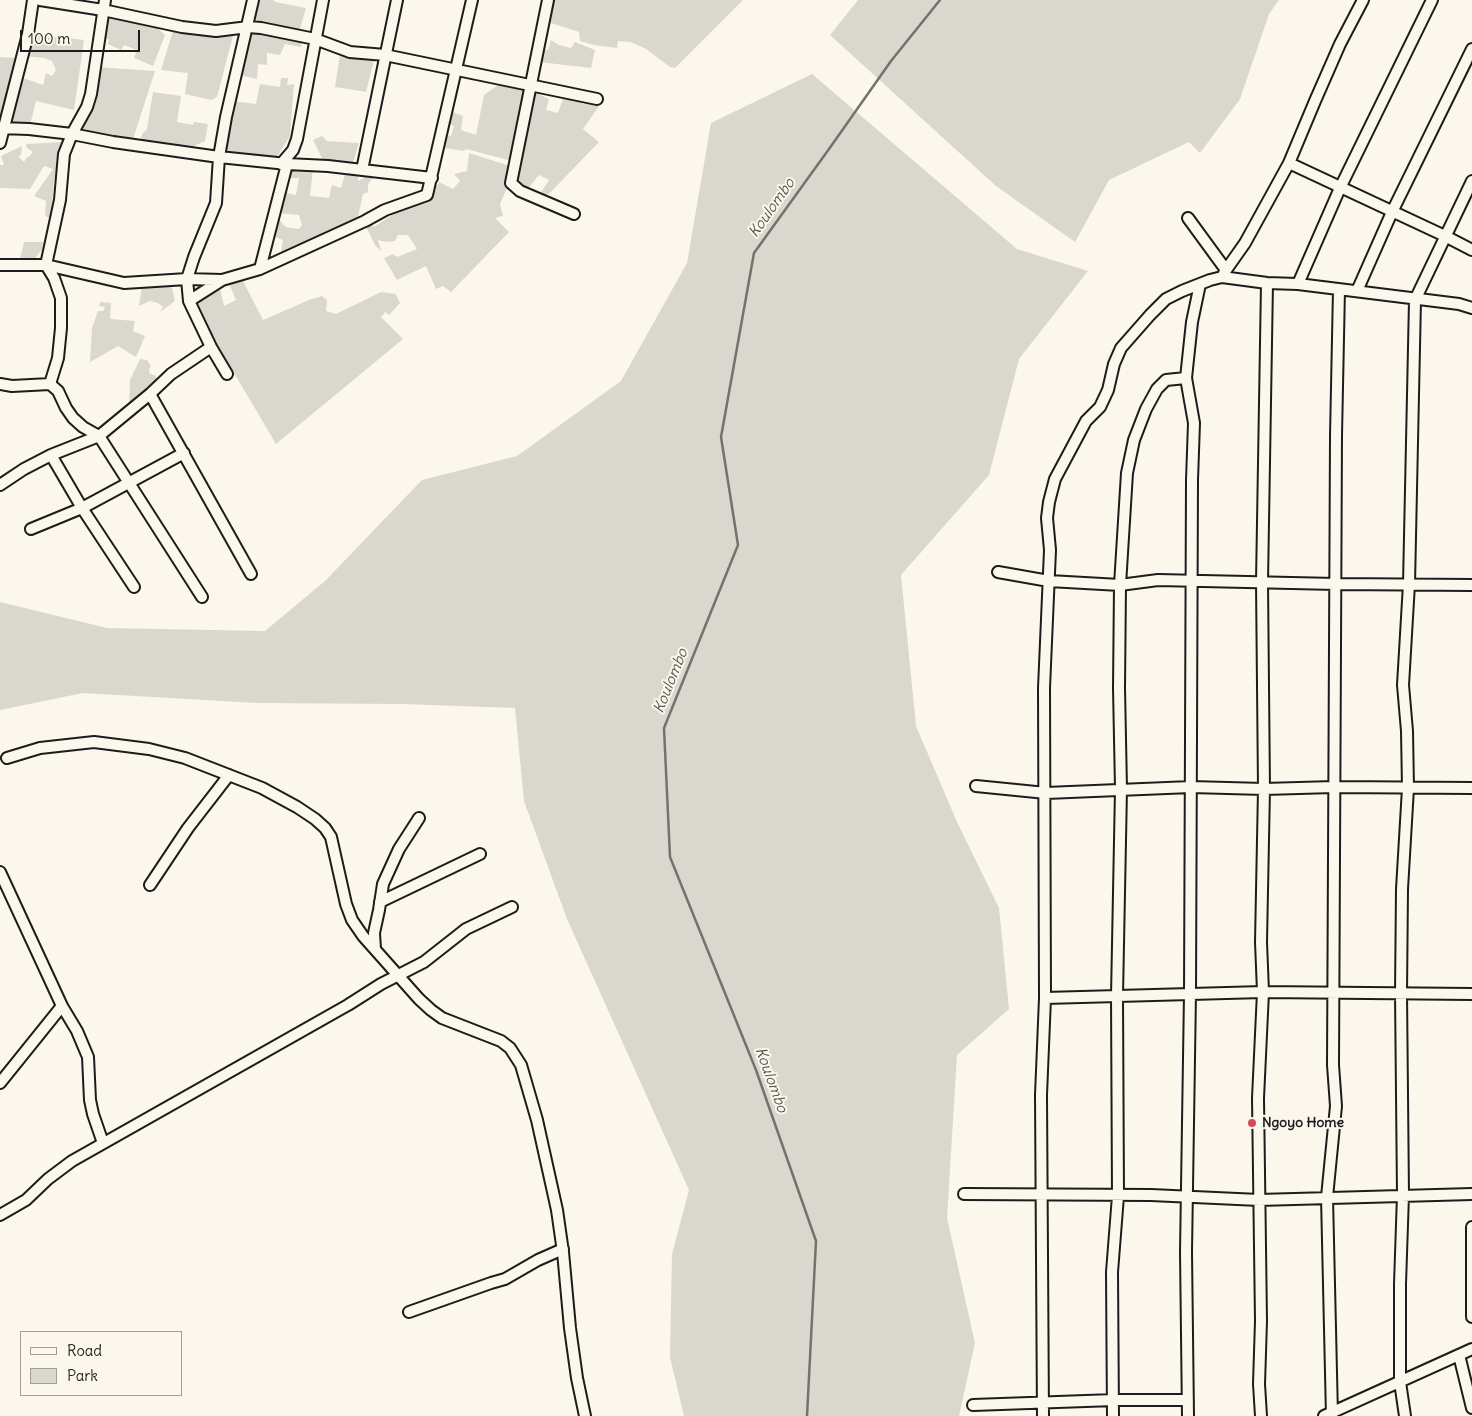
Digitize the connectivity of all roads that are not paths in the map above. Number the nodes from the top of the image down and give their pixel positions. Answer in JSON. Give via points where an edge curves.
{"nodes":[{"id":1,"x":33,"y":0,"type":"edge"},
{"id":2,"x":40,"y":0,"type":"edge"},
{"id":3,"x":253,"y":0,"type":"edge"},
{"id":4,"x":323,"y":0,"type":"edge"},
{"id":5,"x":397,"y":0,"type":"edge"},
{"id":6,"x":472,"y":0,"type":"edge"},
{"id":7,"x":548,"y":0,"type":"edge"},
{"id":8,"x":1363,"y":0,"type":"edge"},
{"id":9,"x":1432,"y":0,"type":"edge"},
{"id":10,"x":104,"y":5,"type":"edge"},
{"id":11,"x":248,"y":27,"type":"junction"},
{"id":12,"x":315,"y":39,"type":"junction"},
{"id":13,"x":1472,"y":49,"type":"edge"},
{"id":14,"x":385,"y":55,"type":"junction"},
{"id":15,"x":457,"y":71,"type":"junction"},
{"id":16,"x":531,"y":85,"type":"junction"},
{"id":17,"x":597,"y":99,"type":"dead end"},
{"id":18,"x":2,"y":128,"type":"edge"},
{"id":19,"x":72,"y":134,"type":"junction"},
{"id":20,"x":0,"y":143,"type":"edge"},
{"id":21,"x":218,"y":157,"type":"junction"},
{"id":22,"x":284,"y":164,"type":"junction"},
{"id":23,"x":1289,"y":164,"type":"junction"},
{"id":24,"x":362,"y":170,"type":"junction"},
{"id":25,"x":432,"y":178,"type":"junction"},
{"id":26,"x":1472,"y":181,"type":"edge"},
{"id":27,"x":1340,"y":188,"type":"junction"},
{"id":28,"x":1392,"y":212,"type":"junction"},
{"id":29,"x":574,"y":214,"type":"dead end"},
{"id":30,"x":1188,"y":218,"type":"dead end"},
{"id":31,"x":1445,"y":236,"type":"junction"},
{"id":32,"x":1472,"y":250,"type":"edge"},
{"id":33,"x":0,"y":265,"type":"edge"},
{"id":34,"x":46,"y":265,"type":"junction"},
{"id":35,"x":260,"y":269,"type":"junction"},
{"id":36,"x":1224,"y":274,"type":"junction"},
{"id":37,"x":188,"y":279,"type":"junction"},
{"id":38,"x":222,"y":280,"type":"junction"},
{"id":39,"x":1267,"y":283,"type":"junction"},
{"id":40,"x":1200,"y":284,"type":"junction"},
{"id":41,"x":1298,"y":284,"type":"junction"},
{"id":42,"x":1339,"y":289,"type":"junction"},
{"id":43,"x":1357,"y":291,"type":"junction"},
{"id":44,"x":1415,"y":300,"type":"junction"},
{"id":45,"x":189,"y":301,"type":"junction"},
{"id":46,"x":1472,"y":308,"type":"edge"},
{"id":47,"x":211,"y":347,"type":"junction"},
{"id":48,"x":227,"y":374,"type":"dead end"},
{"id":49,"x":1186,"y":378,"type":"junction"},
{"id":50,"x":0,"y":384,"type":"edge"},
{"id":51,"x":50,"y":384,"type":"junction"},
{"id":52,"x":150,"y":394,"type":"junction"},
{"id":53,"x":99,"y":436,"type":"junction"},
{"id":54,"x":184,"y":453,"type":"junction"},
{"id":55,"x":51,"y":455,"type":"junction"},
{"id":56,"x":129,"y":482,"type":"junction"},
{"id":57,"x":0,"y":485,"type":"edge"},
{"id":58,"x":82,"y":508,"type":"junction"},
{"id":59,"x":31,"y":529,"type":"dead end"},
{"id":60,"x":998,"y":572,"type":"dead end"},
{"id":61,"x":252,"y":574,"type":"dead end"},
{"id":62,"x":1049,"y":581,"type":"junction"},
{"id":63,"x":1192,"y":581,"type":"junction"},
{"id":64,"x":1262,"y":582,"type":"junction"},
{"id":65,"x":1336,"y":584,"type":"junction"},
{"id":66,"x":1409,"y":584,"type":"junction"},
{"id":67,"x":1120,"y":585,"type":"junction"},
{"id":68,"x":1472,"y":585,"type":"edge"},
{"id":69,"x":134,"y":587,"type":"dead end"},
{"id":70,"x":202,"y":597,"type":"dead end"},
{"id":71,"x":7,"y":758,"type":"dead end"},
{"id":72,"x":230,"y":776,"type":"junction"},
{"id":73,"x":976,"y":786,"type":"dead end"},
{"id":74,"x":1191,"y":787,"type":"junction"},
{"id":75,"x":1334,"y":787,"type":"junction"},
{"id":76,"x":1408,"y":788,"type":"junction"},
{"id":77,"x":1472,"y":788,"type":"edge"},
{"id":78,"x":1120,"y":789,"type":"junction"},
{"id":79,"x":1264,"y":790,"type":"junction"},
{"id":80,"x":1046,"y":793,"type":"junction"},
{"id":81,"x":418,"y":818,"type":"dead end"},
{"id":82,"x":480,"y":854,"type":"dead end"},
{"id":83,"x":0,"y":872,"type":"edge"},
{"id":84,"x":150,"y":885,"type":"dead end"},
{"id":85,"x":380,"y":902,"type":"junction"},
{"id":86,"x":512,"y":907,"type":"dead end"},
{"id":87,"x":375,"y":950,"type":"junction"},
{"id":88,"x":398,"y":976,"type":"junction"},
{"id":89,"x":1263,"y":992,"type":"junction"},
{"id":90,"x":1334,"y":993,"type":"junction"},
{"id":91,"x":1401,"y":993,"type":"junction"},
{"id":92,"x":1190,"y":994,"type":"junction"},
{"id":93,"x":1472,"y":994,"type":"edge"},
{"id":94,"x":1117,"y":996,"type":"junction"},
{"id":95,"x":1045,"y":998,"type":"junction"},
{"id":96,"x":62,"y":1006,"type":"junction"},
{"id":97,"x":0,"y":1083,"type":"edge"},
{"id":98,"x":103,"y":1143,"type":"junction"},
{"id":99,"x":964,"y":1194,"type":"dead end"},
{"id":100,"x":1042,"y":1194,"type":"junction"},
{"id":101,"x":1472,"y":1194,"type":"edge"},
{"id":102,"x":1403,"y":1195,"type":"junction"},
{"id":103,"x":1118,"y":1196,"type":"junction"},
{"id":104,"x":1188,"y":1196,"type":"junction"},
{"id":105,"x":1327,"y":1197,"type":"junction"},
{"id":106,"x":1259,"y":1200,"type":"junction"},
{"id":107,"x":0,"y":1215,"type":"edge"},
{"id":108,"x":1472,"y":1226,"type":"edge"},
{"id":109,"x":562,"y":1249,"type":"junction"},
{"id":110,"x":409,"y":1312,"type":"dead end"},
{"id":111,"x":1472,"y":1317,"type":"edge"},
{"id":112,"x":1472,"y":1349,"type":"edge"},
{"id":113,"x":1459,"y":1355,"type":"junction"},
{"id":114,"x":1400,"y":1382,"type":"junction"},
{"id":115,"x":1114,"y":1400,"type":"junction"},
{"id":116,"x":1188,"y":1400,"type":"junction"},
{"id":117,"x":1043,"y":1403,"type":"junction"},
{"id":118,"x":973,"y":1405,"type":"dead end"},
{"id":119,"x":1472,"y":1408,"type":"edge"},
{"id":120,"x":1329,"y":1415,"type":"edge"},
{"id":121,"x":585,"y":1416,"type":"edge"},
{"id":122,"x":1043,"y":1416,"type":"edge"},
{"id":123,"x":1113,"y":1416,"type":"edge"},
{"id":124,"x":1188,"y":1416,"type":"edge"},
{"id":125,"x":1260,"y":1416,"type":"edge"},
{"id":126,"x":1405,"y":1416,"type":"edge"}],
"edges":[{"from":1,"to":18,"type":"street","via":[[28,34]]},
{"from":2,"to":10,"type":"street"},
{"from":3,"to":11,"type":"street"},
{"from":4,"to":12,"type":"street"},
{"from":5,"to":14,"type":"street"},
{"from":6,"to":15,"type":"street"},
{"from":7,"to":16,"type":"street"},
{"from":8,"to":23,"type":"street"},
{"from":9,"to":27,"type":"street"},
{"from":10,"to":11,"type":"street","via":[[182,27],[216,31]]},
{"from":10,"to":19,"type":"street","via":[[91,94]]},
{"from":11,"to":12,"type":"street"},
{"from":11,"to":21,"type":"street"},
{"from":12,"to":14,"type":"street","via":[[350,52]]},
{"from":12,"to":22,"type":"street","via":[[298,139]]},
{"from":13,"to":28,"type":"street"},
{"from":14,"to":15,"type":"street"},
{"from":14,"to":24,"type":"street"},
{"from":15,"to":16,"type":"street"},
{"from":15,"to":25,"type":"street"},
{"from":16,"to":17,"type":"street"},
{"from":16,"to":29,"type":"street","via":[[511,183],[520,191]]},
{"from":18,"to":19,"type":"street"},
{"from":18,"to":20,"type":"street"},
{"from":19,"to":21,"type":"street"},
{"from":19,"to":34,"type":"street","via":[[64,154],[60,200]]},
{"from":21,"to":22,"type":"street"},
{"from":21,"to":37,"type":"street","via":[[216,203]]},
{"from":22,"to":24,"type":"street"},
{"from":22,"to":35,"type":"street"},
{"from":23,"to":27,"type":"street"},
{"from":23,"to":36,"type":"street"},
{"from":24,"to":25,"type":"street"},
{"from":25,"to":35,"type":"street","via":[[425,197],[385,210]]},
{"from":26,"to":31,"type":"street"},
{"from":27,"to":28,"type":"street"},
{"from":27,"to":41,"type":"street"},
{"from":28,"to":31,"type":"street"},
{"from":28,"to":43,"type":"street"},
{"from":30,"to":36,"type":"street"},
{"from":31,"to":32,"type":"street"},
{"from":31,"to":44,"type":"street"},
{"from":33,"to":34,"type":"street"},
{"from":34,"to":37,"type":"street","via":[[124,283]]},
{"from":34,"to":51,"type":"street","via":[[61,298],[58,358]]},
{"from":35,"to":38,"type":"street"},
{"from":36,"to":39,"type":"street"},
{"from":36,"to":40,"type":"street"},
{"from":37,"to":38,"type":"street"},
{"from":37,"to":45,"type":"street"},
{"from":38,"to":45,"type":"street"},
{"from":39,"to":41,"type":"street"},
{"from":39,"to":64,"type":"street"},
{"from":40,"to":49,"type":"street"},
{"from":40,"to":62,"type":"street","via":[[1166,299],[1121,348],[1100,407],[1086,421],[1055,479],[1047,518]]},
{"from":41,"to":42,"type":"street"},
{"from":42,"to":43,"type":"street"},
{"from":42,"to":65,"type":"street"},
{"from":43,"to":44,"type":"street"},
{"from":44,"to":46,"type":"street"},
{"from":44,"to":66,"type":"street"},
{"from":45,"to":47,"type":"street"},
{"from":47,"to":48,"type":"street"},
{"from":47,"to":52,"type":"street","via":[[171,374]]},
{"from":49,"to":63,"type":"street","via":[[1194,423]]},
{"from":49,"to":67,"type":"street","via":[[1166,380],[1158,389],[1134,440],[1127,473]]},
{"from":50,"to":51,"type":"street"},
{"from":51,"to":53,"type":"street","via":[[58,390],[73,418]]},
{"from":52,"to":53,"type":"street"},
{"from":52,"to":54,"type":"street"},
{"from":53,"to":55,"type":"street"},
{"from":53,"to":56,"type":"street"},
{"from":54,"to":56,"type":"street"},
{"from":54,"to":61,"type":"street"},
{"from":55,"to":57,"type":"street"},
{"from":55,"to":58,"type":"street"},
{"from":56,"to":58,"type":"street"},
{"from":56,"to":70,"type":"street"},
{"from":58,"to":59,"type":"street"},
{"from":58,"to":69,"type":"street"},
{"from":60,"to":62,"type":"street"},
{"from":62,"to":67,"type":"street"},
{"from":62,"to":80,"type":"street","via":[[1044,688]]},
{"from":63,"to":64,"type":"street"},
{"from":63,"to":67,"type":"street","via":[[1158,580]]},
{"from":63,"to":74,"type":"street"},
{"from":64,"to":65,"type":"street"},
{"from":64,"to":79,"type":"street"},
{"from":65,"to":66,"type":"street"},
{"from":65,"to":75,"type":"street"},
{"from":66,"to":68,"type":"street"},
{"from":66,"to":76,"type":"street","via":[[1403,685]]},
{"from":67,"to":78,"type":"street"},
{"from":71,"to":72,"type":"street","via":[[40,748],[94,742],[149,749],[185,758]]},
{"from":72,"to":84,"type":"street","via":[[188,828]]},
{"from":72,"to":87,"type":"street","via":[[262,788],[297,807],[325,828],[331,837],[352,920]]},
{"from":73,"to":80,"type":"street"},
{"from":74,"to":78,"type":"street"},
{"from":74,"to":79,"type":"street"},
{"from":74,"to":92,"type":"street"},
{"from":75,"to":76,"type":"street"},
{"from":75,"to":79,"type":"street"},
{"from":75,"to":90,"type":"street"},
{"from":76,"to":77,"type":"street"},
{"from":76,"to":91,"type":"street","via":[[1402,889]]},
{"from":78,"to":80,"type":"street"},
{"from":78,"to":94,"type":"street"},
{"from":79,"to":89,"type":"street"},
{"from":80,"to":95,"type":"street"},
{"from":81,"to":85,"type":"street","via":[[389,868]]},
{"from":82,"to":85,"type":"street"},
{"from":83,"to":96,"type":"street"},
{"from":85,"to":87,"type":"street","via":[[374,933]]},
{"from":86,"to":88,"type":"street","via":[[466,929],[424,962]]},
{"from":87,"to":88,"type":"street"},
{"from":88,"to":98,"type":"street"},
{"from":88,"to":109,"type":"street","via":[[442,1018],[502,1041],[521,1064],[551,1178]]},
{"from":89,"to":90,"type":"street"},
{"from":89,"to":92,"type":"street"},
{"from":89,"to":106,"type":"street","via":[[1258,1098]]},
{"from":90,"to":91,"type":"street"},
{"from":90,"to":105,"type":"street","via":[[1336,1106]]},
{"from":91,"to":93,"type":"street"},
{"from":91,"to":102,"type":"street"},
{"from":92,"to":94,"type":"street"},
{"from":92,"to":104,"type":"street"},
{"from":94,"to":95,"type":"street"},
{"from":94,"to":103,"type":"street"},
{"from":95,"to":100,"type":"street","via":[[1040,1095]]},
{"from":96,"to":97,"type":"street"},
{"from":96,"to":98,"type":"street","via":[[88,1056],[92,1114]]},
{"from":98,"to":107,"type":"street","via":[[58,1171],[26,1200]]},
{"from":99,"to":100,"type":"street"},
{"from":100,"to":103,"type":"street"},
{"from":100,"to":117,"type":"street"},
{"from":101,"to":102,"type":"street"},
{"from":102,"to":105,"type":"street"},
{"from":102,"to":114,"type":"street"},
{"from":103,"to":104,"type":"street"},
{"from":103,"to":115,"type":"street","via":[[1112,1272]]},
{"from":104,"to":106,"type":"street"},
{"from":104,"to":116,"type":"street"},
{"from":105,"to":106,"type":"street"},
{"from":105,"to":120,"type":"street"},
{"from":106,"to":125,"type":"street"},
{"from":108,"to":111,"type":"street"},
{"from":109,"to":110,"type":"street","via":[[505,1279]]},
{"from":109,"to":121,"type":"street","via":[[570,1328]]},
{"from":112,"to":113,"type":"street"},
{"from":113,"to":114,"type":"street"},
{"from":113,"to":119,"type":"street"},
{"from":114,"to":120,"type":"street"},
{"from":114,"to":126,"type":"street"},
{"from":115,"to":116,"type":"street"},
{"from":115,"to":117,"type":"street"},
{"from":115,"to":123,"type":"street"},
{"from":116,"to":124,"type":"street"},
{"from":117,"to":118,"type":"street"},
{"from":117,"to":122,"type":"street"}]}
